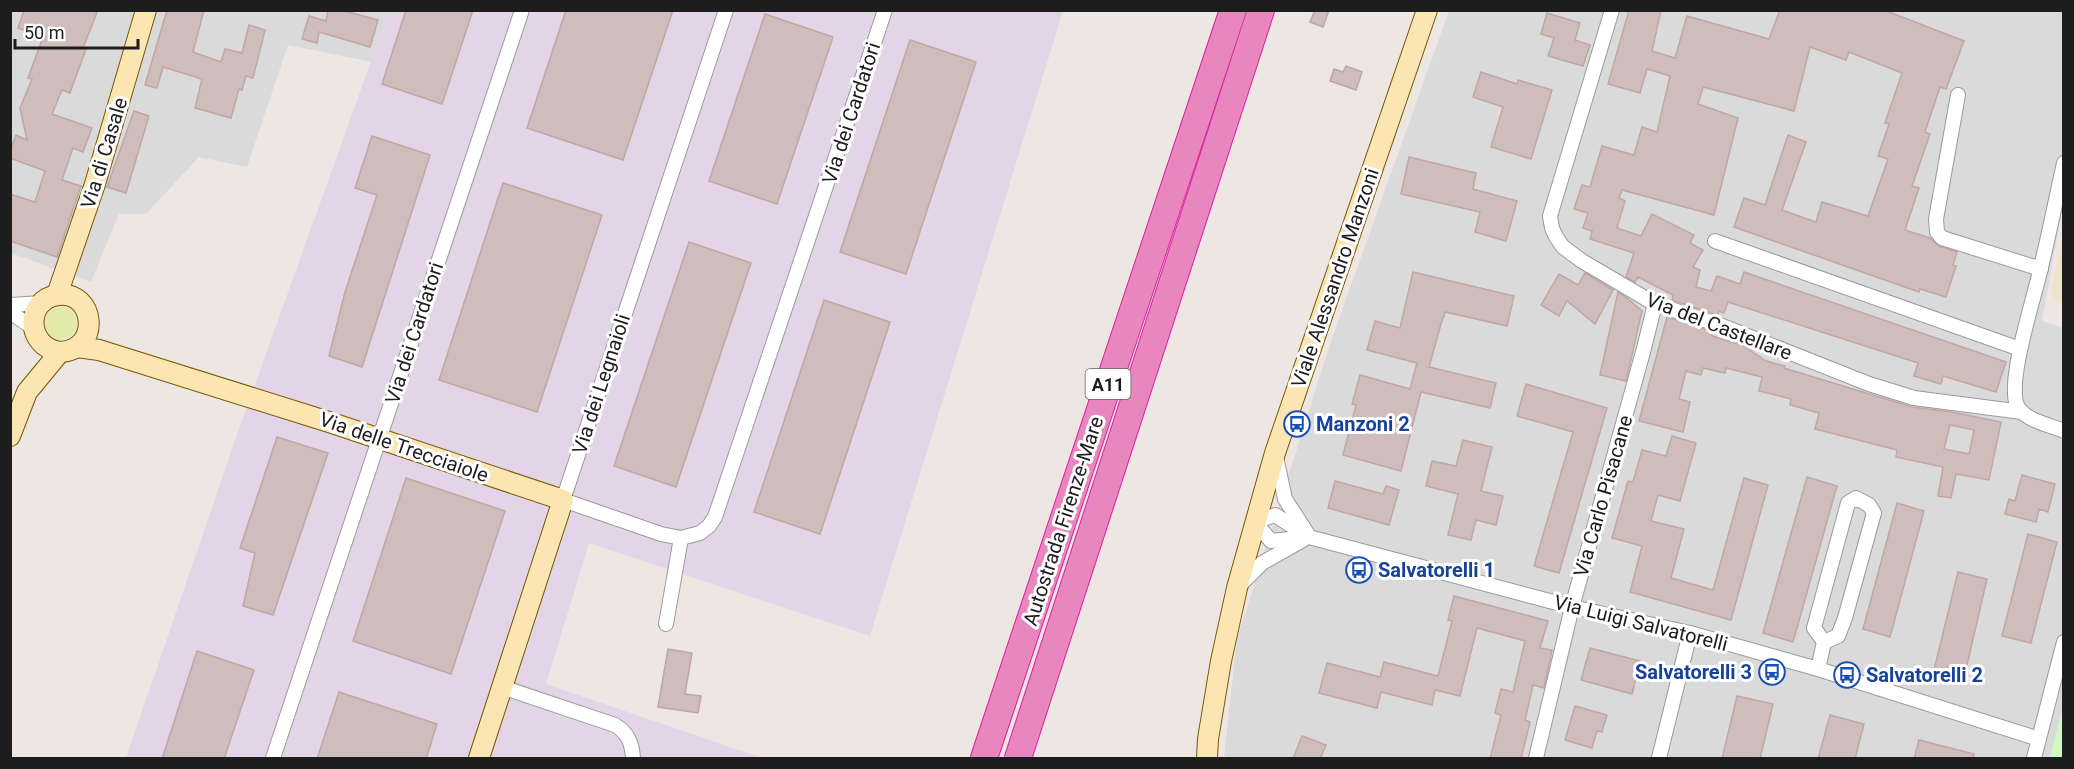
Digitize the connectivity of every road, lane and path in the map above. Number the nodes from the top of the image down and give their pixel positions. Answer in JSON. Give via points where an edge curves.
{"nodes":[{"id":1,"x":146,"y":10,"type":"edge"},
{"id":2,"x":522,"y":10,"type":"edge"},
{"id":3,"x":726,"y":10,"type":"edge"},
{"id":4,"x":885,"y":10,"type":"edge"},
{"id":5,"x":1233,"y":10,"type":"edge"},
{"id":6,"x":1261,"y":10,"type":"edge"},
{"id":7,"x":1426,"y":10,"type":"edge"},
{"id":8,"x":1612,"y":10,"type":"edge"},
{"id":9,"x":1958,"y":95,"type":"dead end"},
{"id":10,"x":2064,"y":163,"type":"edge"},
{"id":11,"x":1715,"y":241,"type":"dead end"},
{"id":12,"x":2041,"y":269,"type":"junction"},
{"id":13,"x":50,"y":299,"type":"junction"},
{"id":14,"x":1654,"y":304,"type":"junction"},
{"id":15,"x":10,"y":305,"type":"edge"},
{"id":16,"x":10,"y":312,"type":"edge"},
{"id":17,"x":89,"y":323,"type":"junction"},
{"id":18,"x":35,"y":334,"type":"junction"},
{"id":19,"x":69,"y":349,"type":"junction"},
{"id":20,"x":2020,"y":350,"type":"junction"},
{"id":21,"x":126,"y":358,"type":"junction"},
{"id":22,"x":27,"y":392,"type":"junction"},
{"id":23,"x":2022,"y":412,"type":"junction"},
{"id":24,"x":2064,"y":430,"type":"edge"},
{"id":25,"x":10,"y":436,"type":"edge"},
{"id":26,"x":379,"y":439,"type":"junction"},
{"id":27,"x":1275,"y":453,"type":"junction"},
{"id":28,"x":563,"y":500,"type":"junction"},
{"id":29,"x":1255,"y":522,"type":"junction"},
{"id":30,"x":1310,"y":537,"type":"junction"},
{"id":31,"x":681,"y":538,"type":"junction"},
{"id":32,"x":1830,"y":569,"type":"junction"},
{"id":33,"x":1856,"y":578,"type":"junction"},
{"id":34,"x":1237,"y":588,"type":"junction"},
{"id":35,"x":1572,"y":608,"type":"junction"},
{"id":36,"x":666,"y":624,"type":"dead end"},
{"id":37,"x":1690,"y":633,"type":"junction"},
{"id":38,"x":1824,"y":642,"type":"junction"},
{"id":39,"x":2064,"y":642,"type":"edge"},
{"id":40,"x":1818,"y":669,"type":"junction"},
{"id":41,"x":502,"y":687,"type":"junction"},
{"id":42,"x":2039,"y":739,"type":"junction"},
{"id":43,"x":273,"y":759,"type":"edge"},
{"id":44,"x":479,"y":759,"type":"edge"},
{"id":45,"x":633,"y":759,"type":"edge"},
{"id":46,"x":984,"y":759,"type":"edge"},
{"id":47,"x":1018,"y":759,"type":"edge"},
{"id":48,"x":1207,"y":759,"type":"edge"},
{"id":49,"x":1536,"y":759,"type":"edge"},
{"id":50,"x":1659,"y":759,"type":"edge"},
{"id":51,"x":2034,"y":759,"type":"edge"}],
"edges":[{"from":1,"to":13,"type":"street","name":"Via di Casale","via":[[92,194]]},
{"from":2,"to":26,"type":"street","name":"Via dei Cardatori"},
{"from":3,"to":28,"type":"street","name":"Via dei Legnaioli"},
{"from":4,"to":31,"type":"street","name":"Via dei Cardatori","via":[[715,517],[700,533]]},
{"from":5,"to":46,"type":"highway","name":"Autostrada Firenze-Mare","number":"A11"},
{"from":6,"to":47,"type":"highway","name":"Autostrada Firenze-Mare","number":"A11"},
{"from":7,"to":27,"type":"street","name":"Viale Alessandro Manzoni"},
{"from":8,"to":14,"type":"street","name":"Via del Castellare","via":[[1550,216],[1563,247]]},
{"from":9,"to":12,"type":"street","via":[[1937,232],[1953,242]]},
{"from":10,"to":12,"type":"street"},
{"from":11,"to":20,"type":"street"},
{"from":12,"to":20,"type":"street"},
{"from":13,"to":15,"type":"street"},
{"from":13,"to":17,"type":"street","via":[[71,297],[78,301]]},
{"from":13,"to":18,"type":"street","name":"Via di Casale","via":[[34,317]]},
{"from":14,"to":23,"type":"street","name":"Via del Castellare","via":[[1914,398]]},
{"from":14,"to":35,"type":"street","name":"Via Carlo Pisacane"},
{"from":16,"to":18,"type":"street"},
{"from":17,"to":19,"type":"street","via":[[86,337]]},
{"from":17,"to":21,"type":"street"},
{"from":18,"to":19,"type":"street","via":[[49,349]]},
{"from":18,"to":22,"type":"street","name":"Via di Casale"},
{"from":19,"to":21,"type":"street","name":"Via delle Trecciaiole","via":[[99,350]]},
{"from":19,"to":22,"type":"street"},
{"from":20,"to":23,"type":"street","via":[[2014,389]]},
{"from":21,"to":26,"type":"street","name":"Via delle Trecciaiole"},
{"from":22,"to":25,"type":"street"},
{"from":23,"to":24,"type":"street","name":"Via del Castellare"},
{"from":26,"to":28,"type":"street","name":"Via delle Trecciaiole"},
{"from":26,"to":43,"type":"street","name":"Via dei Cardatori"},
{"from":27,"to":29,"type":"street","name":"Viale Alessandro Manzoni"},
{"from":27,"to":30,"type":"street","via":[[1285,499]]},
{"from":28,"to":31,"type":"street","name":"Via delle Trecciaiole"},
{"from":28,"to":41,"type":"street","name":"Via dei Legnaioli"},
{"from":29,"to":30,"type":"street","name":"Via Luigi Salvatorelli","via":[[1275,515]]},
{"from":29,"to":30,"type":"street","name":"Via Luigi Salvatorelli","via":[[1270,541]]},
{"from":29,"to":34,"type":"street","name":"Viale Alessandro Manzoni"},
{"from":30,"to":34,"type":"street","via":[[1262,563]]},
{"from":30,"to":35,"type":"street","name":"Via Luigi Salvatorelli"},
{"from":31,"to":36,"type":"street"},
{"from":32,"to":33,"type":"street"},
{"from":32,"to":33,"type":"street","via":[[1848,503],[1856,498],[1874,513]]},
{"from":32,"to":38,"type":"street","via":[[1814,628]]},
{"from":33,"to":38,"type":"street","via":[[1838,636]]},
{"from":34,"to":48,"type":"street","name":"Viale Alessandro Manzoni","via":[[1221,661]]},
{"from":35,"to":37,"type":"street","name":"Via Luigi Salvatorelli"},
{"from":35,"to":49,"type":"street","name":"Via Carlo Pisacane"},
{"from":37,"to":40,"type":"street","name":"Via Luigi Salvatorelli"},
{"from":37,"to":50,"type":"street"},
{"from":38,"to":40,"type":"street"},
{"from":39,"to":42,"type":"street"},
{"from":40,"to":42,"type":"street","name":"Via Luigi Salvatorelli"},
{"from":41,"to":44,"type":"street","name":"Via dei Legnaioli"},
{"from":41,"to":45,"type":"street","via":[[615,725],[629,737]]},
{"from":42,"to":51,"type":"street"}]}
